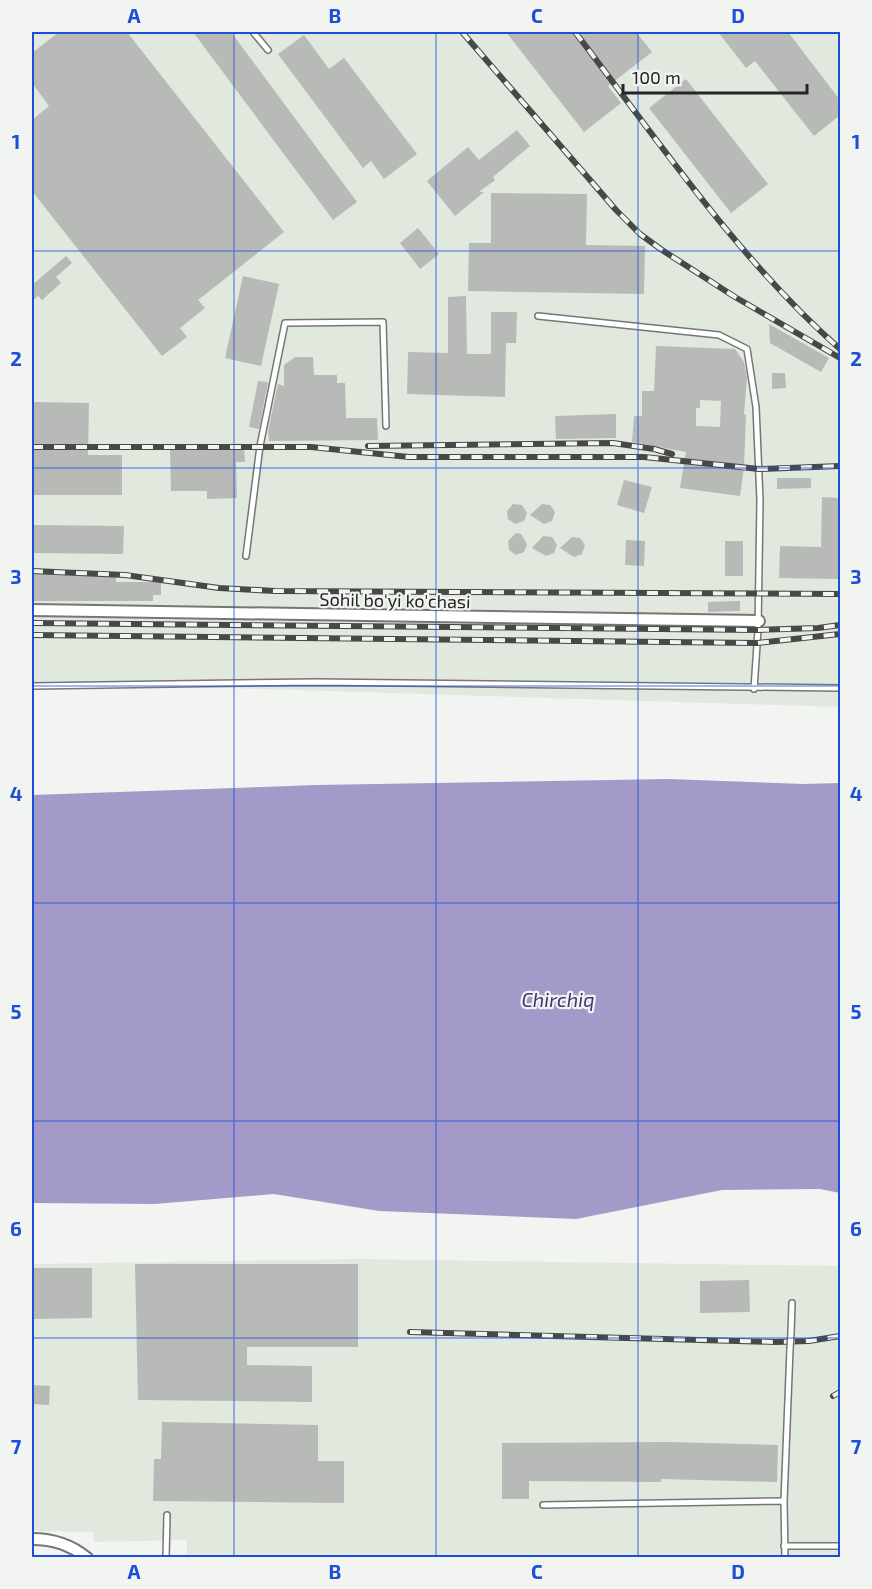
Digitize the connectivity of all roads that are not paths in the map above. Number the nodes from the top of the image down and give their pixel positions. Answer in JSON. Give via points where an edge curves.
{"nodes":[{"id":1,"x":253,"y":32,"type":"edge"},
{"id":2,"x":268,"y":50,"type":"dead end"},
{"id":3,"x":538,"y":316,"type":"dead end"},
{"id":4,"x":386,"y":426,"type":"dead end"},
{"id":5,"x":246,"y":556,"type":"dead end"},
{"id":6,"x":32,"y":610,"type":"edge"},
{"id":7,"x":759,"y":621,"type":"junction"},
{"id":8,"x":32,"y":686,"type":"edge"},
{"id":9,"x":840,"y":688,"type":"edge"},
{"id":10,"x":754,"y":689,"type":"junction"},
{"id":11,"x":792,"y":1303,"type":"dead end"},
{"id":12,"x":784,"y":1501,"type":"junction"},
{"id":13,"x":543,"y":1505,"type":"dead end"},
{"id":14,"x":167,"y":1515,"type":"dead end"},
{"id":15,"x":32,"y":1539,"type":"edge"},
{"id":16,"x":784,"y":1546,"type":"junction"},
{"id":17,"x":840,"y":1546,"type":"edge"},
{"id":18,"x":87,"y":1557,"type":"edge"},
{"id":19,"x":166,"y":1557,"type":"edge"},
{"id":20,"x":785,"y":1557,"type":"edge"}],
"edges":[{"from":1,"to":2,"type":"lane"},
{"from":3,"to":7,"type":"lane","via":[[719,335],[747,349],[756,407]]},
{"from":4,"to":5,"type":"lane","via":[[383,322],[285,323],[260,446]]},
{"from":6,"to":7,"type":"street","name":"Sohil bo'yi ko'chasi"},
{"from":7,"to":10,"type":"lane"},
{"from":8,"to":10,"type":"lane","via":[[316,682]]},
{"from":9,"to":10,"type":"lane"},
{"from":11,"to":12,"type":"lane","bridge":true},
{"from":12,"to":13,"type":"lane"},
{"from":12,"to":16,"type":"lane"},
{"from":14,"to":19,"type":"lane"},
{"from":15,"to":18,"type":"street","via":[[65,1543]]},
{"from":16,"to":17,"type":"lane"},
{"from":16,"to":20,"type":"lane"}]}
